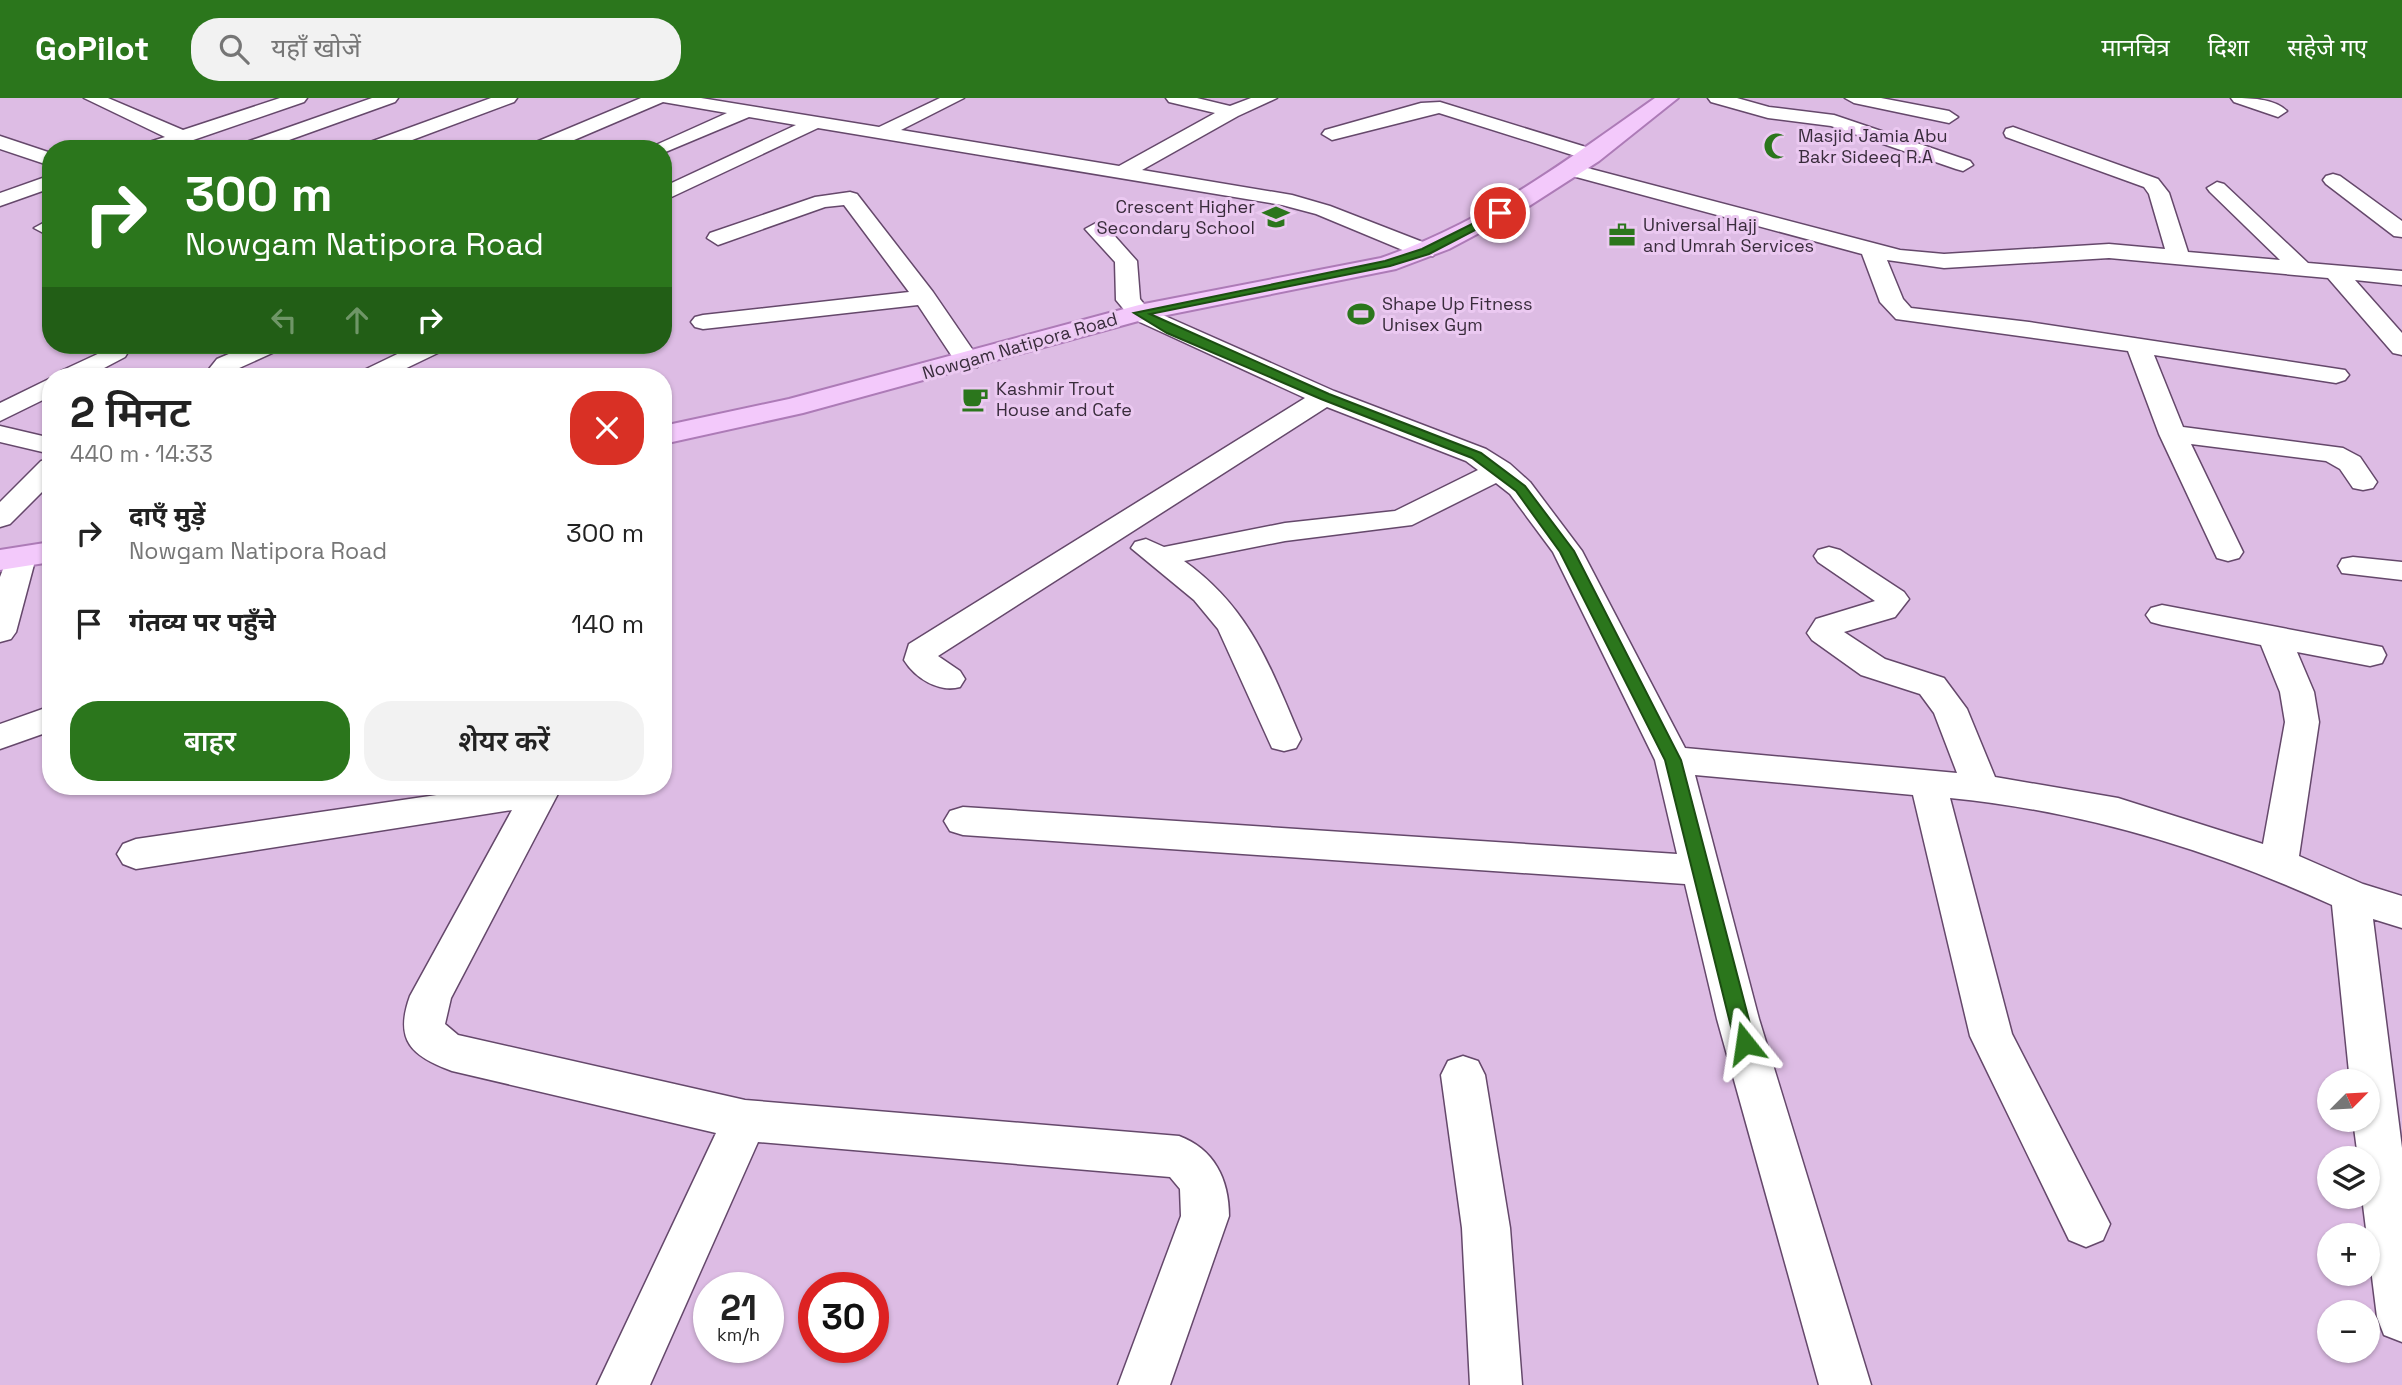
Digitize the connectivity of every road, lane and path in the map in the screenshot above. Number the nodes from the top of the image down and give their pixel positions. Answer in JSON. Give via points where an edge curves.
{"nodes":[{"id":1,"x":93,"y":98,"type":"edge"},
{"id":2,"x":298,"y":98,"type":"edge"},
{"id":3,"x":389,"y":98,"type":"edge"},
{"id":4,"x":508,"y":98,"type":"edge"},
{"id":5,"x":657,"y":98,"type":"edge"},
{"id":6,"x":668,"y":98,"type":"edge"},
{"id":7,"x":955,"y":98,"type":"edge"},
{"id":8,"x":1175,"y":98,"type":"edge"},
{"id":9,"x":1268,"y":98,"type":"edge"},
{"id":10,"x":1717,"y":98,"type":"edge"},
{"id":11,"x":1847,"y":98,"type":"edge"},
{"id":12,"x":1854,"y":98,"type":"edge"},
{"id":13,"x":2240,"y":98,"type":"edge"},
{"id":14,"x":1660,"y":100,"type":"edge"},
{"id":15,"x":745,"y":111,"type":"junction"},
{"id":16,"x":2278,"y":111,"type":"dead end"},
{"id":17,"x":1231,"y":112,"type":"junction"},
{"id":18,"x":1806,"y":115,"type":"junction"},
{"id":19,"x":1949,"y":117,"type":"dead end"},
{"id":20,"x":814,"y":123,"type":"junction"},
{"id":21,"x":879,"y":134,"type":"junction"},
{"id":22,"x":1332,"y":134,"type":"dead end"},
{"id":23,"x":2013,"y":134,"type":"dead end"},
{"id":24,"x":182,"y":137,"type":"junction"},
{"id":25,"x":173,"y":140,"type":"edge"},
{"id":26,"x":270,"y":140,"type":"edge"},
{"id":27,"x":394,"y":140,"type":"edge"},
{"id":28,"x":557,"y":140,"type":"edge"},
{"id":29,"x":0,"y":142,"type":"edge"},
{"id":30,"x":672,"y":143,"type":"edge"},
{"id":31,"x":42,"y":157,"type":"edge"},
{"id":32,"x":1582,"y":162,"type":"junction"},
{"id":33,"x":1963,"y":164,"type":"dead end"},
{"id":34,"x":1123,"y":172,"type":"junction"},
{"id":35,"x":2333,"y":180,"type":"dead end"},
{"id":36,"x":42,"y":184,"type":"edge"},
{"id":37,"x":2217,"y":188,"type":"dead end"},
{"id":38,"x":672,"y":191,"type":"edge"},
{"id":39,"x":0,"y":200,"type":"edge"},
{"id":40,"x":1096,"y":229,"type":"dead end"},
{"id":41,"x":2402,"y":231,"type":"edge"},
{"id":42,"x":718,"y":238,"type":"dead end"},
{"id":43,"x":1425,"y":251,"type":"junction"},
{"id":44,"x":1872,"y":252,"type":"junction"},
{"id":45,"x":2179,"y":259,"type":"junction"},
{"id":46,"x":2303,"y":270,"type":"junction"},
{"id":47,"x":2337,"y":274,"type":"junction"},
{"id":48,"x":2402,"y":278,"type":"edge"},
{"id":49,"x":925,"y":297,"type":"junction"},
{"id":50,"x":1139,"y":313,"type":"junction"},
{"id":51,"x":702,"y":322,"type":"dead end"},
{"id":52,"x":2138,"y":345,"type":"junction"},
{"id":53,"x":2402,"y":348,"type":"edge"},
{"id":54,"x":112,"y":354,"type":"edge"},
{"id":55,"x":249,"y":354,"type":"edge"},
{"id":56,"x":416,"y":354,"type":"edge"},
{"id":57,"x":968,"y":362,"type":"junction"},
{"id":58,"x":85,"y":368,"type":"edge"},
{"id":59,"x":223,"y":368,"type":"edge"},
{"id":60,"x":388,"y":368,"type":"edge"},
{"id":61,"x":2336,"y":374,"type":"dead end"},
{"id":62,"x":42,"y":391,"type":"edge"},
{"id":63,"x":1325,"y":397,"type":"junction"},
{"id":64,"x":0,"y":414,"type":"edge"},
{"id":65,"x":672,"y":433,"type":"edge"},
{"id":66,"x":0,"y":434,"type":"edge"},
{"id":67,"x":2172,"y":434,"type":"junction"},
{"id":68,"x":42,"y":444,"type":"edge"},
{"id":69,"x":1500,"y":470,"type":"junction"},
{"id":70,"x":42,"y":476,"type":"edge"},
{"id":71,"x":2363,"y":482,"type":"dead end"},
{"id":72,"x":0,"y":518,"type":"edge"},
{"id":73,"x":1118,"y":527,"type":"junction"},
{"id":74,"x":2228,"y":552,"type":"dead end"},
{"id":75,"x":1829,"y":556,"type":"dead end"},
{"id":76,"x":24,"y":557,"type":"edge"},
{"id":77,"x":1160,"y":558,"type":"junction"},
{"id":78,"x":2353,"y":566,"type":"dead end"},
{"id":79,"x":2402,"y":571,"type":"edge"},
{"id":80,"x":2162,"y":615,"type":"dead end"},
{"id":81,"x":0,"y":632,"type":"edge"},
{"id":82,"x":2275,"y":638,"type":"junction"},
{"id":83,"x":2370,"y":655,"type":"dead end"},
{"id":84,"x":948,"y":679,"type":"dead end"},
{"id":85,"x":42,"y":721,"type":"edge"},
{"id":86,"x":0,"y":737,"type":"edge"},
{"id":87,"x":1284,"y":739,"type":"dead end"},
{"id":88,"x":1673,"y":760,"type":"junction"},
{"id":89,"x":1928,"y":784,"type":"junction"},
{"id":90,"x":1981,"y":788,"type":"junction"},
{"id":91,"x":504,"y":795,"type":"edge"},
{"id":92,"x":538,"y":795,"type":"edge"},
{"id":93,"x":963,"y":821,"type":"dead end"},
{"id":94,"x":136,"y":854,"type":"dead end"},
{"id":95,"x":2278,"y":863,"type":"junction"},
{"id":96,"x":1702,"y":870,"type":"junction"},
{"id":97,"x":2351,"y":896,"type":"junction"},
{"id":98,"x":2402,"y":912,"type":"edge"},
{"id":99,"x":1463,"y":1075,"type":"dead end"},
{"id":100,"x":745,"y":1120,"type":"junction"},
{"id":101,"x":2086,"y":1224,"type":"dead end"},
{"id":102,"x":2402,"y":1317,"type":"edge"},
{"id":103,"x":623,"y":1385,"type":"edge"},
{"id":104,"x":1144,"y":1385,"type":"edge"},
{"id":105,"x":1496,"y":1385,"type":"edge"},
{"id":106,"x":1845,"y":1385,"type":"edge"}],
"edges":[{"from":1,"to":24,"type":"street"},
{"from":2,"to":24,"type":"street"},
{"from":3,"to":26,"type":"street"},
{"from":4,"to":27,"type":"street"},
{"from":5,"to":28,"type":"street"},
{"from":6,"to":15,"type":"street"},
{"from":7,"to":21,"type":"street"},
{"from":8,"to":17,"type":"street"},
{"from":9,"to":17,"type":"street"},
{"from":10,"to":18,"type":"street","via":[[1769,113]]},
{"from":11,"to":18,"type":"street"},
{"from":12,"to":19,"type":"street"},
{"from":13,"to":16,"type":"street"},
{"from":14,"to":32,"type":"main road","name":"Nowgam Natipora Road"},
{"from":15,"to":20,"type":"street"},
{"from":15,"to":30,"type":"street"},
{"from":17,"to":34,"type":"street"},
{"from":18,"to":33,"type":"street"},
{"from":20,"to":21,"type":"street"},
{"from":20,"to":38,"type":"street"},
{"from":21,"to":34,"type":"street"},
{"from":22,"to":32,"type":"street","via":[[1421,108],[1440,107]]},
{"from":23,"to":45,"type":"street","via":[[2151,183],[2159,193]]},
{"from":24,"to":25,"type":"street"},
{"from":29,"to":31,"type":"street"},
{"from":32,"to":43,"type":"main road","name":"Nowgam Natipora Road","via":[[1500,213]]},
{"from":32,"to":44,"type":"street"},
{"from":34,"to":43,"type":"street","via":[[1285,198]]},
{"from":35,"to":41,"type":"street"},
{"from":36,"to":39,"type":"street"},
{"from":37,"to":46,"type":"street"},
{"from":40,"to":50,"type":"street","via":[[1126,261],[1128,300]]},
{"from":42,"to":49,"type":"street","via":[[822,201],[850,198]]},
{"from":43,"to":50,"type":"main road","name":"Nowgam Natipora Road","via":[[1387,264]]},
{"from":44,"to":45,"type":"street","via":[[1944,261],[2078,251]]},
{"from":44,"to":52,"type":"street","via":[[1892,302],[1904,314]]},
{"from":45,"to":46,"type":"street"},
{"from":46,"to":47,"type":"street"},
{"from":47,"to":48,"type":"street"},
{"from":47,"to":53,"type":"street"},
{"from":49,"to":51,"type":"street"},
{"from":49,"to":57,"type":"street"},
{"from":50,"to":57,"type":"main road","name":"Nowgam Natipora Road"},
{"from":50,"to":63,"type":"street"},
{"from":52,"to":61,"type":"street"},
{"from":52,"to":67,"type":"street"},
{"from":54,"to":58,"type":"street"},
{"from":55,"to":59,"type":"street"},
{"from":56,"to":60,"type":"street"},
{"from":57,"to":65,"type":"main road","name":"Nowgam Natipora Road"},
{"from":62,"to":64,"type":"street"},
{"from":63,"to":69,"type":"street","via":[[1451,444]]},
{"from":63,"to":73,"type":"street"},
{"from":66,"to":68,"type":"street"},
{"from":67,"to":71,"type":"street","via":[[2333,454],[2350,463]]},
{"from":67,"to":74,"type":"street"},
{"from":69,"to":77,"type":"street","via":[[1402,519],[1285,532]]},
{"from":69,"to":88,"type":"street","via":[[1520,488],[1567,551]]},
{"from":70,"to":72,"type":"street"},
{"from":73,"to":77,"type":"street"},
{"from":73,"to":84,"type":"street","via":[[921,652],[920,660]]},
{"from":75,"to":90,"type":"street","via":[[1893,599],[1884,610],[1827,626],[1823,633],[1873,667],[1932,686],[1950,709]]},
{"from":76,"to":81,"type":"street"},
{"from":77,"to":87,"type":"street","via":[[1196,585],[1240,637]]},
{"from":78,"to":79,"type":"street"},
{"from":80,"to":82,"type":"street"},
{"from":82,"to":83,"type":"street"},
{"from":82,"to":95,"type":"street","via":[[2297,692],[2302,722]]},
{"from":85,"to":86,"type":"street"},
{"from":88,"to":89,"type":"street"},
{"from":88,"to":96,"type":"street"},
{"from":89,"to":90,"type":"street"},
{"from":89,"to":101,"type":"street","via":[[1991,1036]]},
{"from":90,"to":95,"type":"street","via":[[2118,812]]},
{"from":91,"to":94,"type":"street"},
{"from":92,"to":100,"type":"street","via":[[431,996],[422,1030],[433,1044],[452,1052]]},
{"from":93,"to":96,"type":"street"},
{"from":95,"to":97,"type":"street"},
{"from":96,"to":106,"type":"street","via":[[1774,1149]]},
{"from":97,"to":98,"type":"street"},
{"from":97,"to":102,"type":"street"},
{"from":99,"to":105,"type":"street","via":[[1486,1228]]},
{"from":100,"to":103,"type":"street"},
{"from":100,"to":104,"type":"street","via":[[1179,1157],[1202,1178],[1205,1216]]}]}
